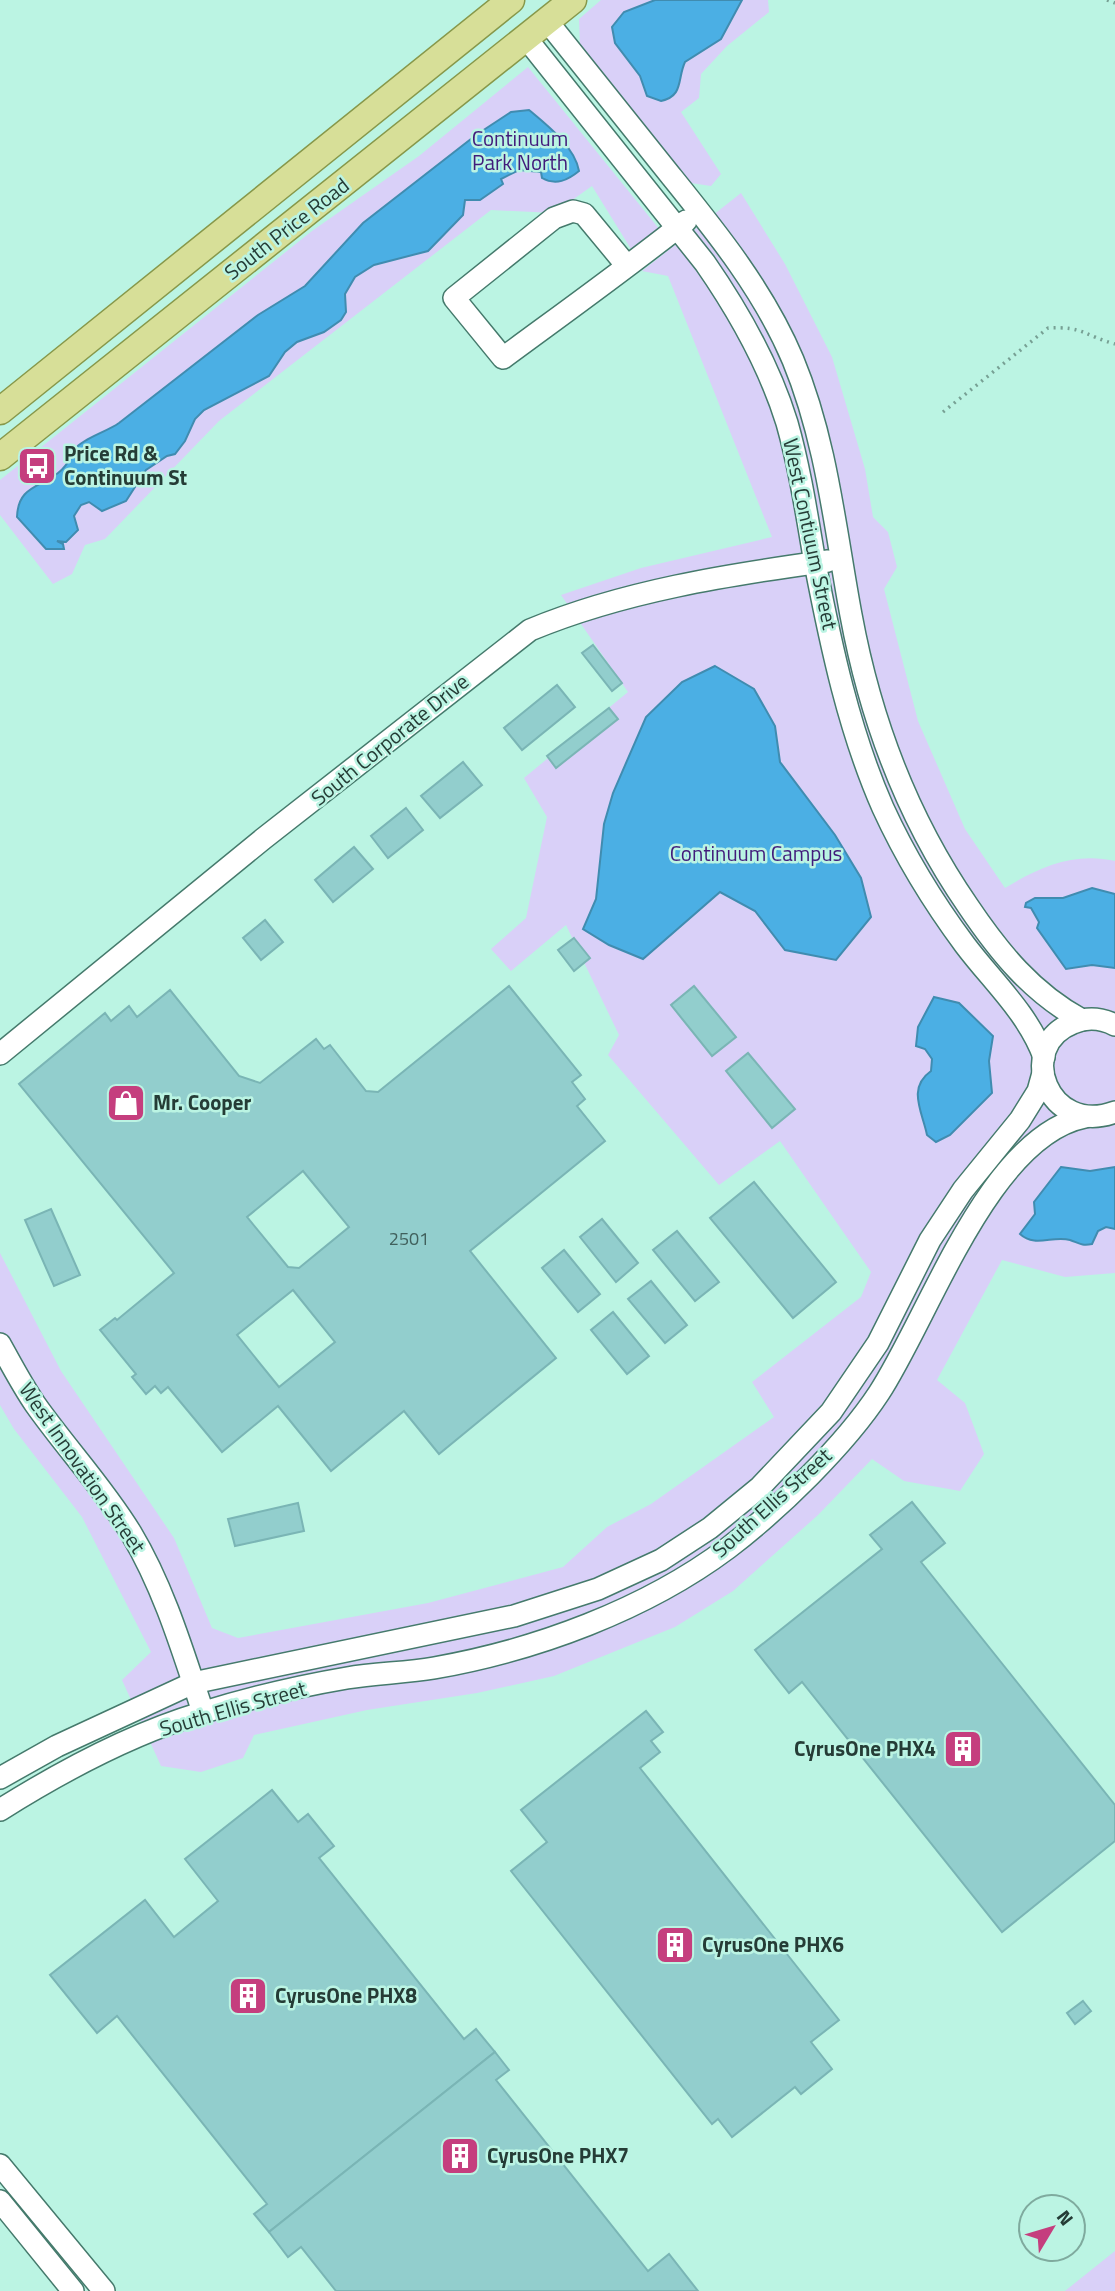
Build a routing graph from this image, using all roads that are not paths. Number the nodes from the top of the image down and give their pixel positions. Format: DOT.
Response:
graph roads {
  1 [pos="511,0"];
  2 [pos="573,0"];
  3 [pos="536,20"];
  4 [pos="351,130"];
  5 [pos="699,211"];
  6 [pos="677,229"];
  7 [pos="627,266"];
  8 [pos="0,411"];
  9 [pos="0,457"];
  10 [pos="844,559"];
  11 [pos="815,563"];
  12 [pos="1082,1020"];
  13 [pos="1113,1022"];
  14 [pos="0,1054"];
  15 [pos="1043,1065"];
  16 [pos="1104,1117"];
  17 [pos="0,1344"];
  18 [pos="193,1682"];
  19 [pos="203,1712"];
  20 [pos="0,1778"];
  21 [pos="0,1810"];
  22 [pos="0,2165"];
  23 [pos="0,2201"];
  24 [pos="73,2291"];
  25 [pos="104,2291"];
  1 -- 4 [label="main road, South Price Road"];
  2 -- 3 [label="main road, South Price Road"];
  3 -- 4 [label="main road"];
  3 -- 5 [label="street, West Contiuum Street"];
  3 -- 6 [label="street, West Contiuum Street"];
  3 -- 9 [label="main road, South Price Road"];
  4 -- 8 [label="main road, South Price Road"];
  5 -- 6 [label="street"];
  5 -- 10 [label="street, West Contiuum Street"];
  6 -- 7 [label="street"];
  6 -- 11 [label="street, West Contiuum Street"];
  7 -- 7 [label="street"];
  10 -- 11 [label="street, South Corporate Drive"];
  10 -- 12 [label="street, West Contiuum Street"];
  11 -- 14 [label="street, South Corporate Drive"];
  11 -- 15 [label="street, West Contiuum Street"];
  12 -- 13 [label="street"];
  12 -- 15 [label="street, South Ellis Street"];
  15 -- 16 [label="street, West Contiuum Street"];
  15 -- 18 [label="street, South Ellis Street"];
  16 -- 19 [label="street, South Ellis Street"];
  17 -- 18 [label="street, West Innovation Street"];
  18 -- 19 [label="street, West Innovation Street"];
  18 -- 20 [label="street, South Ellis Street"];
  19 -- 21 [label="street, South Ellis Street"];
  22 -- 25 [label="street"];
  23 -- 24 [label="street"];
}
